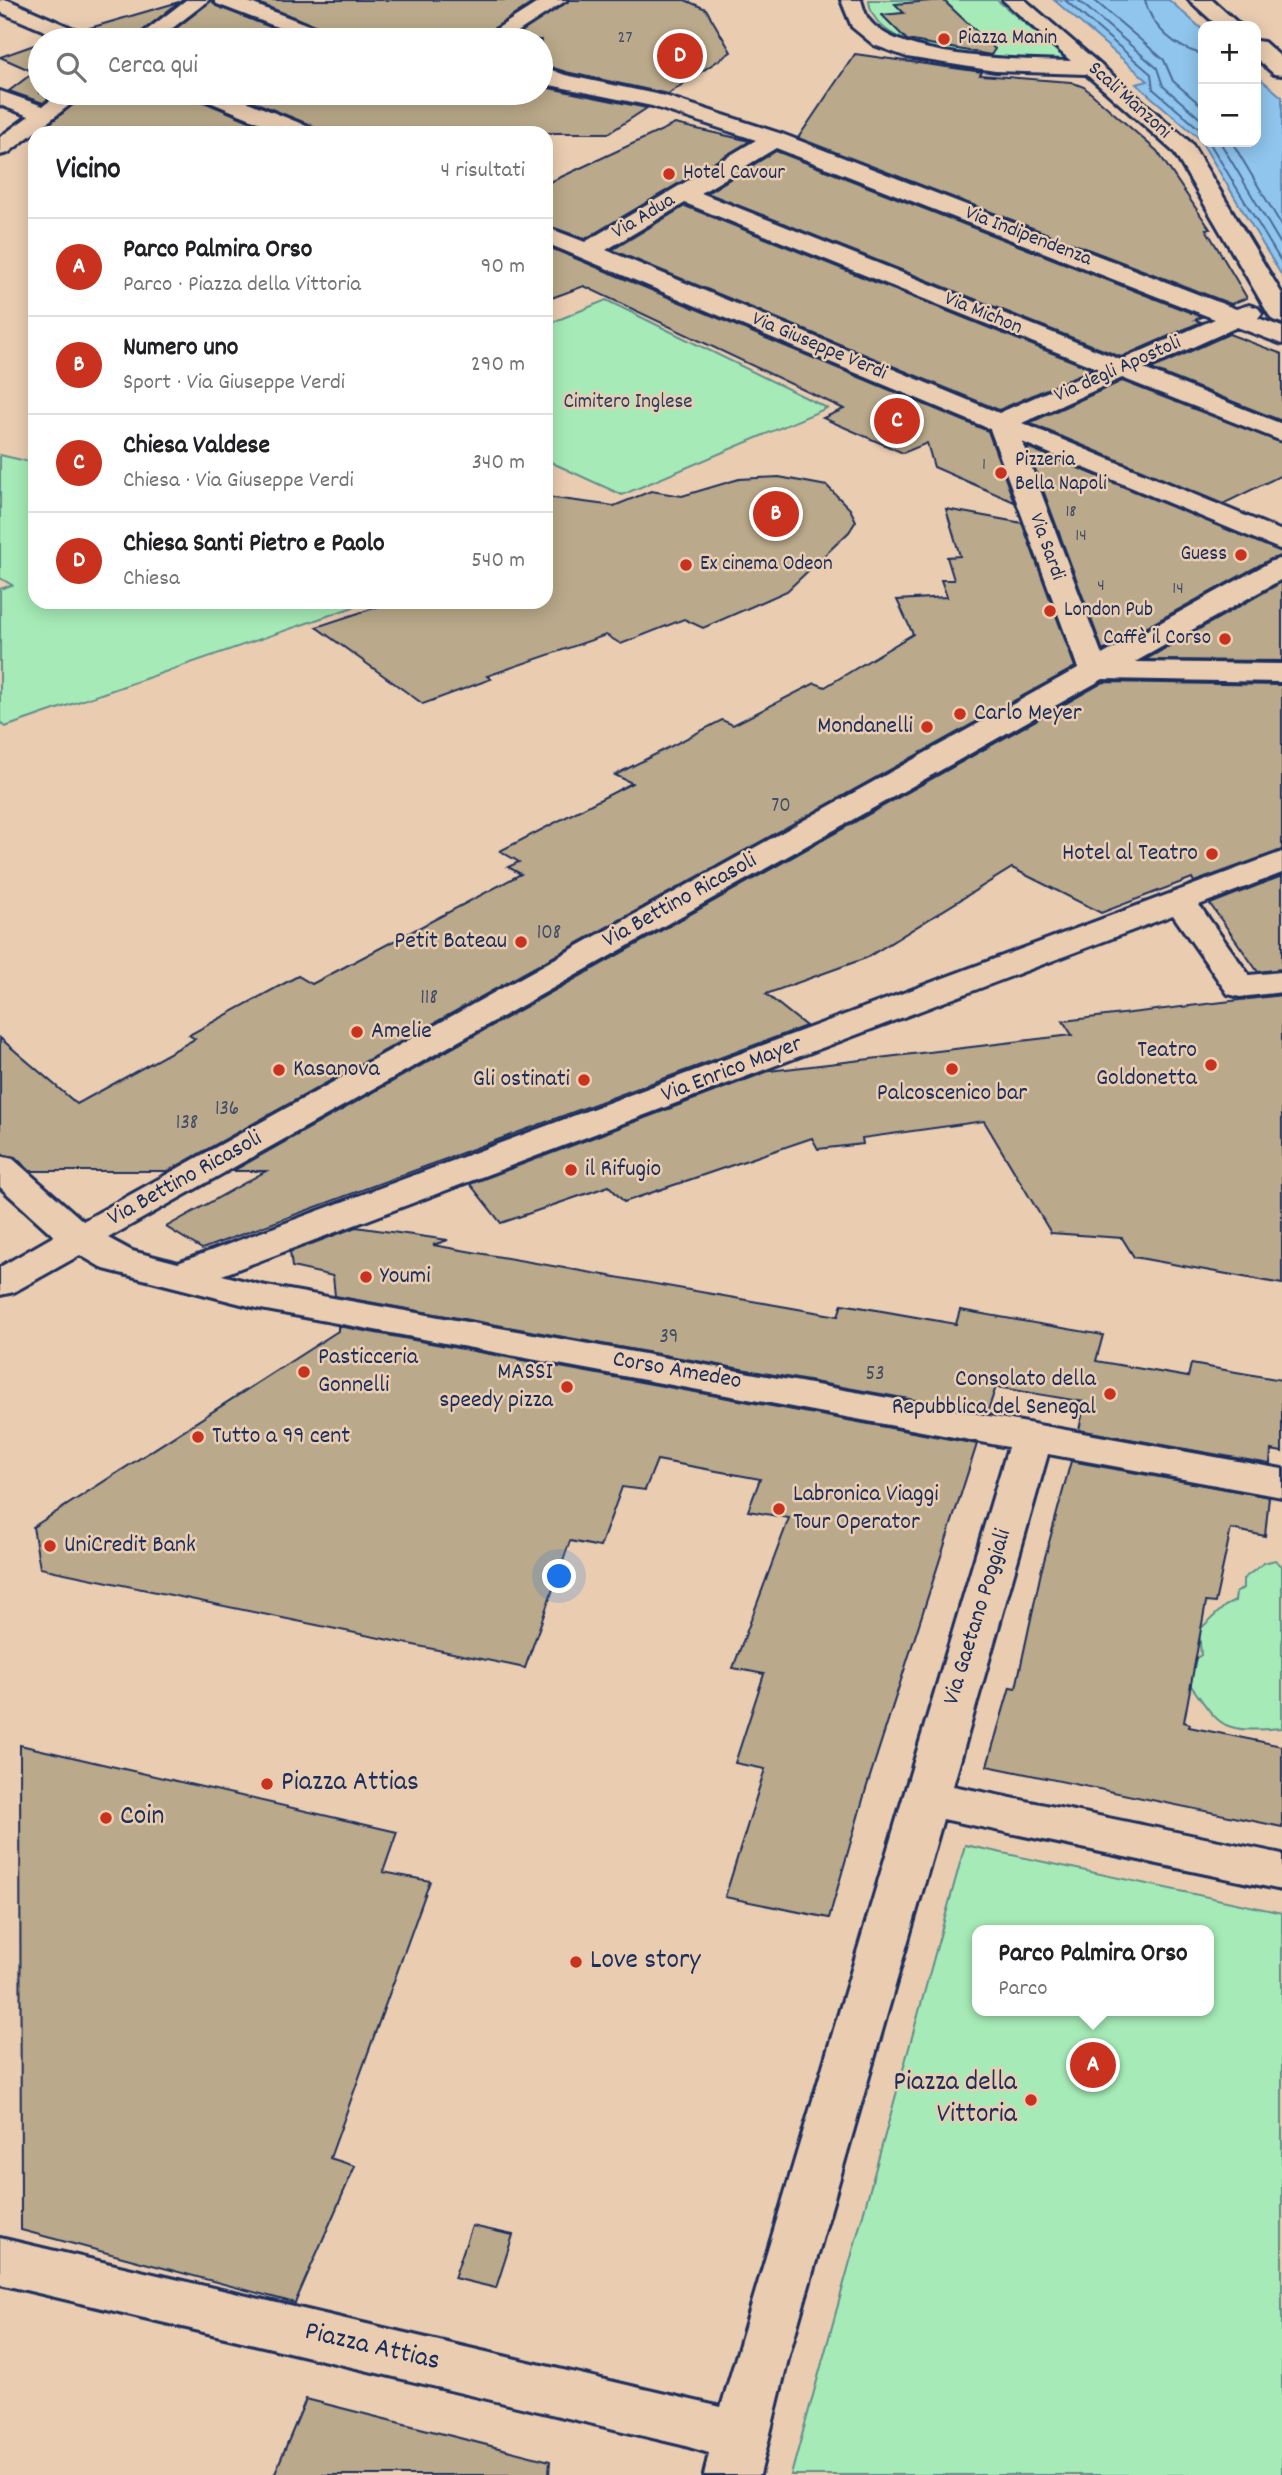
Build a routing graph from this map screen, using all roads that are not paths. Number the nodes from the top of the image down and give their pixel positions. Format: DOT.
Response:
graph roads {
  1 [pos="199,0"];
  2 [pos="224,0"];
  3 [pos="557,0"];
  4 [pos="851,0"];
  5 [pos="1013,0"];
  6 [pos="1199,0"];
  7 [pos="0,4"];
  8 [pos="1225,21"];
  9 [pos="55,28"];
  10 [pos="160,28"];
  11 [pos="298,28"];
  12 [pos="517,28"];
  13 [pos="1093,68"];
  14 [pos="553,78"];
  15 [pos="553,91"];
  16 [pos="0,98"];
  17 [pos="58,105"];
  18 [pos="237,105"];
  19 [pos="692,113"];
  20 [pos="46,114"];
  21 [pos="30,126"];
  22 [pos="287,126"];
  23 [pos="28,128"];
  24 [pos="774,139"];
  25 [pos="0,149"];
  26 [pos="684,194"];
  27 [pos="553,237"];
  28 [pos="587,251"];
  29 [pos="1267,292"];
  30 [pos="1282,315"];
  31 [pos="1236,318"];
  32 [pos="1282,336"];
  33 [pos="1119,369"];
  34 [pos="1001,422"];
  35 [pos="1282,433"];
  36 [pos="1282,541"];
  37 [pos="1282,567"];
  38 [pos="1088,659"];
  39 [pos="1282,673"];
  40 [pos="1282,862"];
  41 [pos="1180,901"];
  42 [pos="1282,982"];
  43 [pos="0,1167"];
  44 [pos="79,1238"];
  45 [pos="181,1276"];
  46 [pos="0,1283"];
  47 [pos="1032,1437"];
  48 [pos="1282,1483"];
  49 [pos="927,1798"];
  50 [pos="1282,1872"];
  51 [pos="0,2261"];
  52 [pos="737,2456"];
  1 -- 10 [label="street"];
  2 -- 11 [label="street"];
  3 -- 12 [label="street"];
  4 -- 13 [label="street"];
  5 -- 13 [label="street, Scali Manzoni"];
  6 -- 8 [label="street"];
  7 -- 9 [label="street"];
  13 -- 29 [label="street, Scali Manzoni"];
  14 -- 19 [label="street, Via Indipendenza"];
  15 -- 19 [label="street"];
  16 -- 20 [label="street"];
  17 -- 20 [label="street"];
  18 -- 22 [label="street"];
  19 -- 24 [label="street, Via Indipendenza"];
  20 -- 21 [label="street"];
  23 -- 25 [label="street"];
  24 -- 26 [label="street, Via Adua"];
  24 -- 31 [label="street, Via Indipendenza"];
  26 -- 28 [label="street, Via Adua"];
  26 -- 33 [label="street, Via Michon"];
  27 -- 28 [label="street, Via Giuseppe Verdi"];
  28 -- 34 [label="street, Via Giuseppe Verdi"];
  29 -- 30 [label="street, Scali Manzoni"];
  29 -- 31 [label="street"];
  31 -- 32 [label="street, Via Indipendenza"];
  31 -- 33 [label="street, Via degli Apostoli"];
  33 -- 34 [label="street, Via degli Apostoli"];
  33 -- 35 [label="street, Via Michon"];
  34 -- 36 [label="street, Via Giuseppe Verdi"];
  34 -- 38 [label="street, Via Sardi"];
  37 -- 38 [label="street, Via Bettino Ricasoli"];
  38 -- 39 [label="street"];
  38 -- 44 [label="street, Via Bettino Ricasoli"];
  40 -- 41 [label="street, Via Enrico Mayer"];
  41 -- 42 [label="street"];
  41 -- 45 [label="street, Via Enrico Mayer"];
  43 -- 44 [label="street, Corso Amedeo"];
  44 -- 45 [label="street, Corso Amedeo"];
  44 -- 46 [label="street, Via Bettino Ricasoli"];
  45 -- 47 [label="street, Corso Amedeo"];
  47 -- 48 [label="street, Corso Amedeo"];
  47 -- 49 [label="street, Via Gaetano Poggiali"];
  49 -- 50 [label="street"];
  49 -- 52 [label="street"];
  51 -- 52 [label="street, Piazza Attias"];
}
